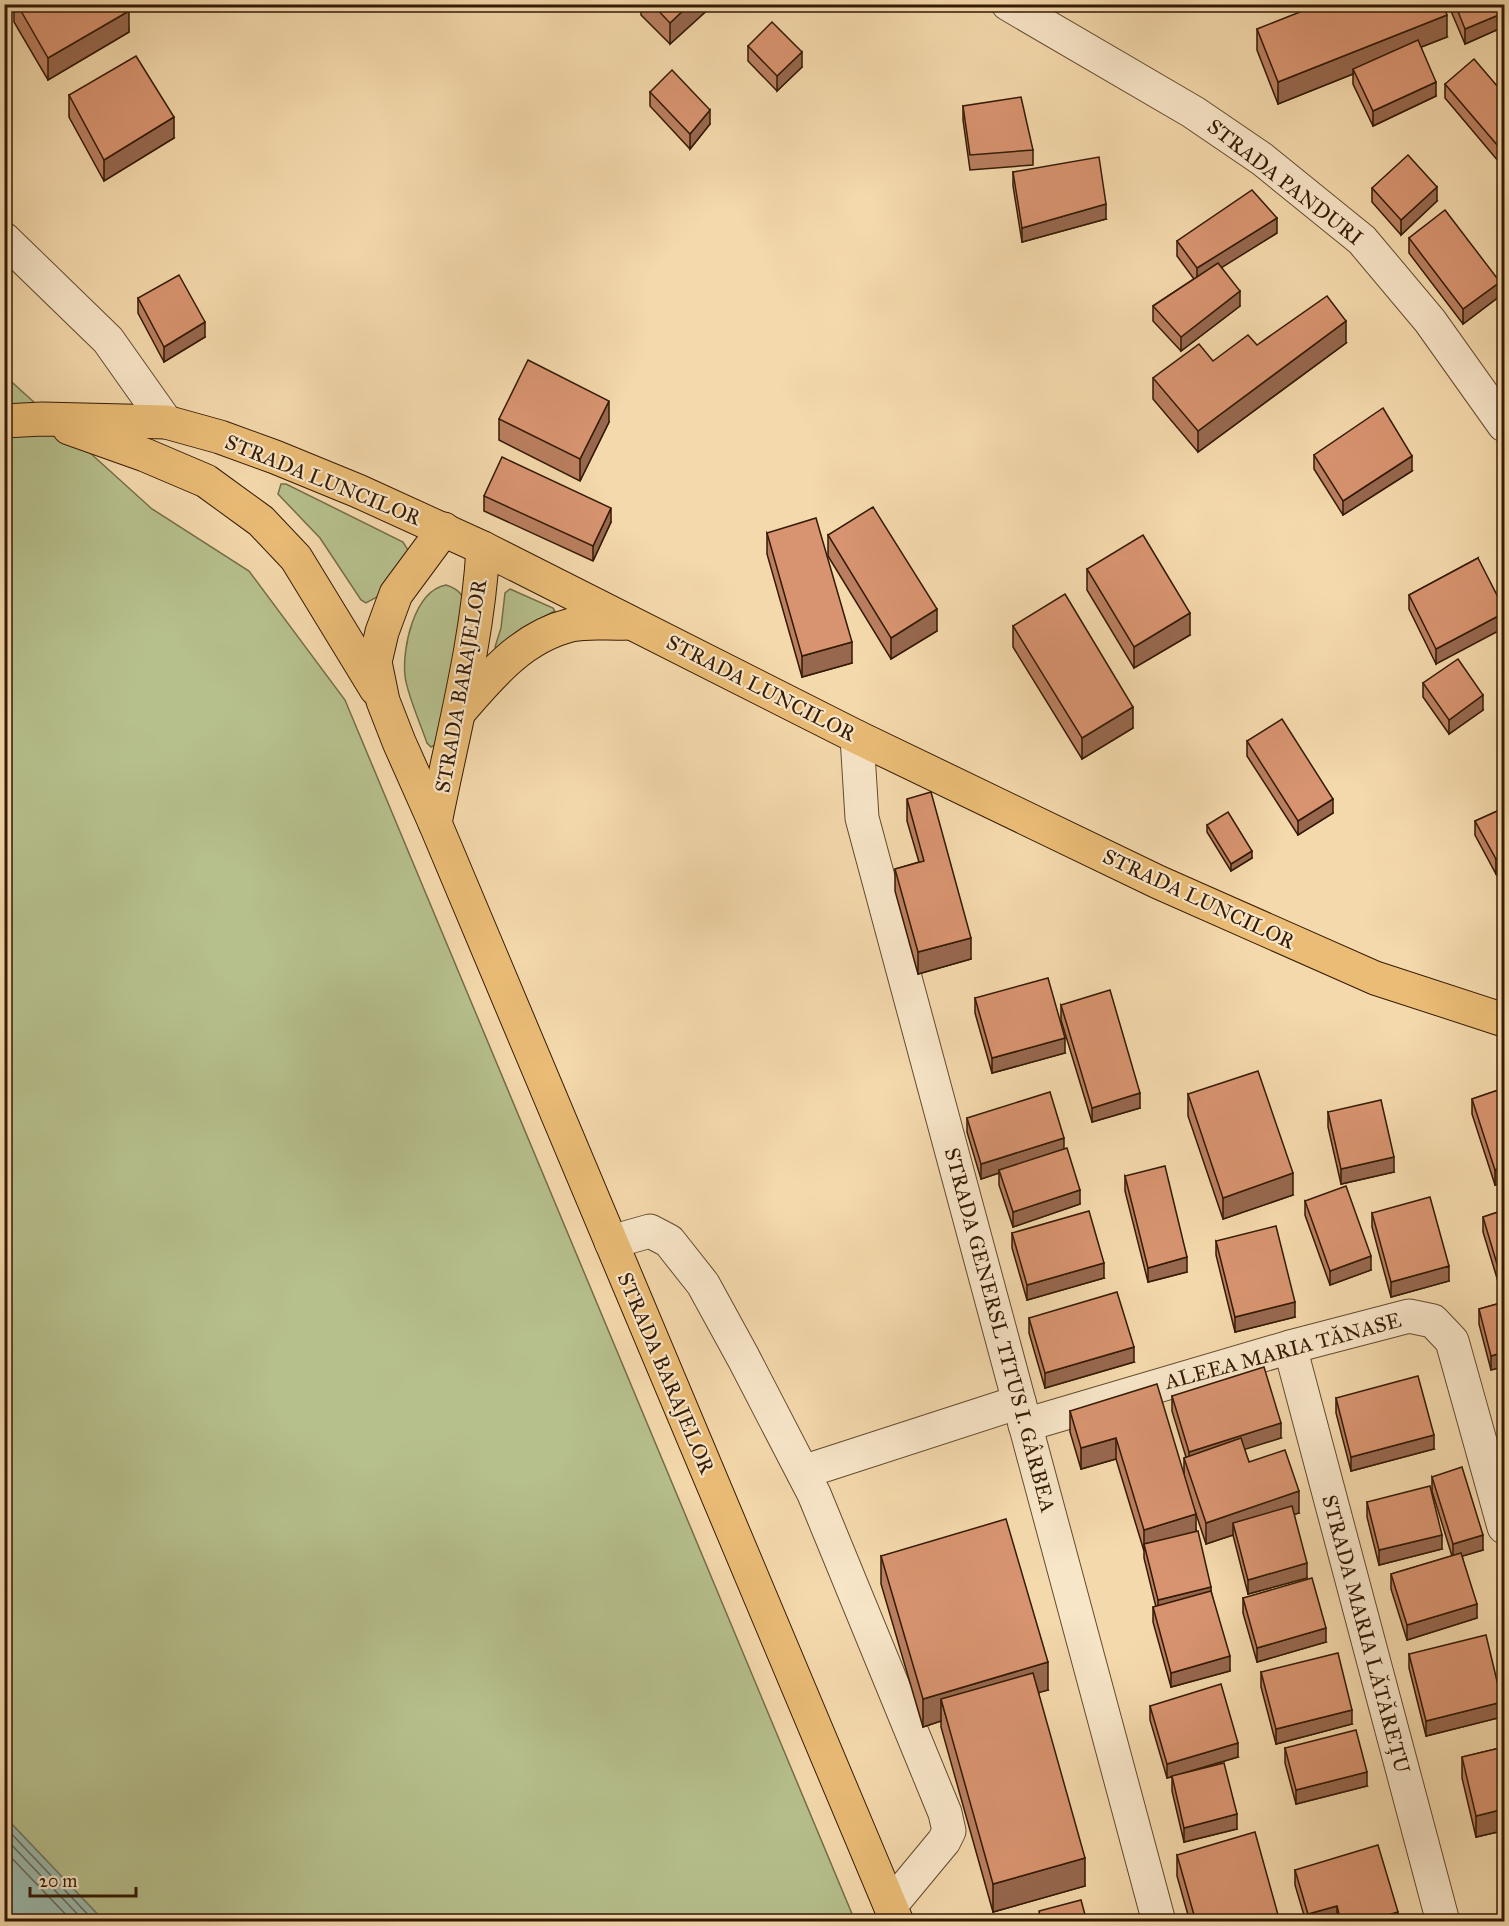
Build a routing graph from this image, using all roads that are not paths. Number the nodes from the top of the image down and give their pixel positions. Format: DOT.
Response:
graph roads {
  1 [pos="1008,4"];
  2 [pos="4,239"];
  3 [pos="42,419"];
  4 [pos="4,421"];
  5 [pos="166,422"];
  6 [pos="1504,425"];
  7 [pos="444,530"];
  8 [pos="483,548"];
  9 [pos="633,623"];
  10 [pos="383,701"];
  11 [pos="460,711"];
  12 [pos="857,737"];
  13 [pos="435,823"];
  14 [pos="1504,1020"];
  15 [pos="611,1242"];
  16 [pos="1290,1347"];
  17 [pos="1022,1413"];
  18 [pos="803,1472"];
  19 [pos="1504,1527"];
  20 [pos="894,1913"];
  21 [pos="1159,1922"];
  22 [pos="1443,1922"];
  1 -- 6 [label="street, STRADA PANDURI"];
  2 -- 5 [label="street"];
  3 -- 4 [label="main road, STRADA LUNCILOR"];
  3 -- 5 [label="main road, STRADA LUNCILOR"];
  3 -- 10 [label="main road"];
  5 -- 7 [label="main road, STRADA LUNCILOR"];
  7 -- 8 [label="main road, STRADA LUNCILOR"];
  7 -- 10 [label="main road, STRADA BARAJELOR"];
  8 -- 9 [label="main road, STRADA LUNCILOR"];
  8 -- 11 [label="main road, STRADA BARAJELOR"];
  9 -- 11 [label="main road"];
  9 -- 12 [label="main road, STRADA LUNCILOR"];
  10 -- 13 [label="main road, STRADA BARAJELOR"];
  11 -- 13 [label="main road, STRADA BARAJELOR"];
  12 -- 14 [label="main road, STRADA LUNCILOR"];
  12 -- 17 [label="street, STRADA GENERSL TITUS I. GÂRBEA"];
  13 -- 15 [label="main road, STRADA BARAJELOR"];
  15 -- 18 [label="street"];
  15 -- 20 [label="main road, STRADA BARAJELOR"];
  16 -- 17 [label="street, ALEEA MARIA TĂNASE"];
  16 -- 19 [label="street, ALEEA MARIA TĂNASE"];
  16 -- 22 [label="street, STRADA MARIA LĂTĂREŢU"];
  17 -- 18 [label="street, ALEEA MARIA TĂNASE"];
  17 -- 21 [label="street, STRADA GENERSL TITUS I. GÂRBEA"];
  18 -- 20 [label="street"];
}
